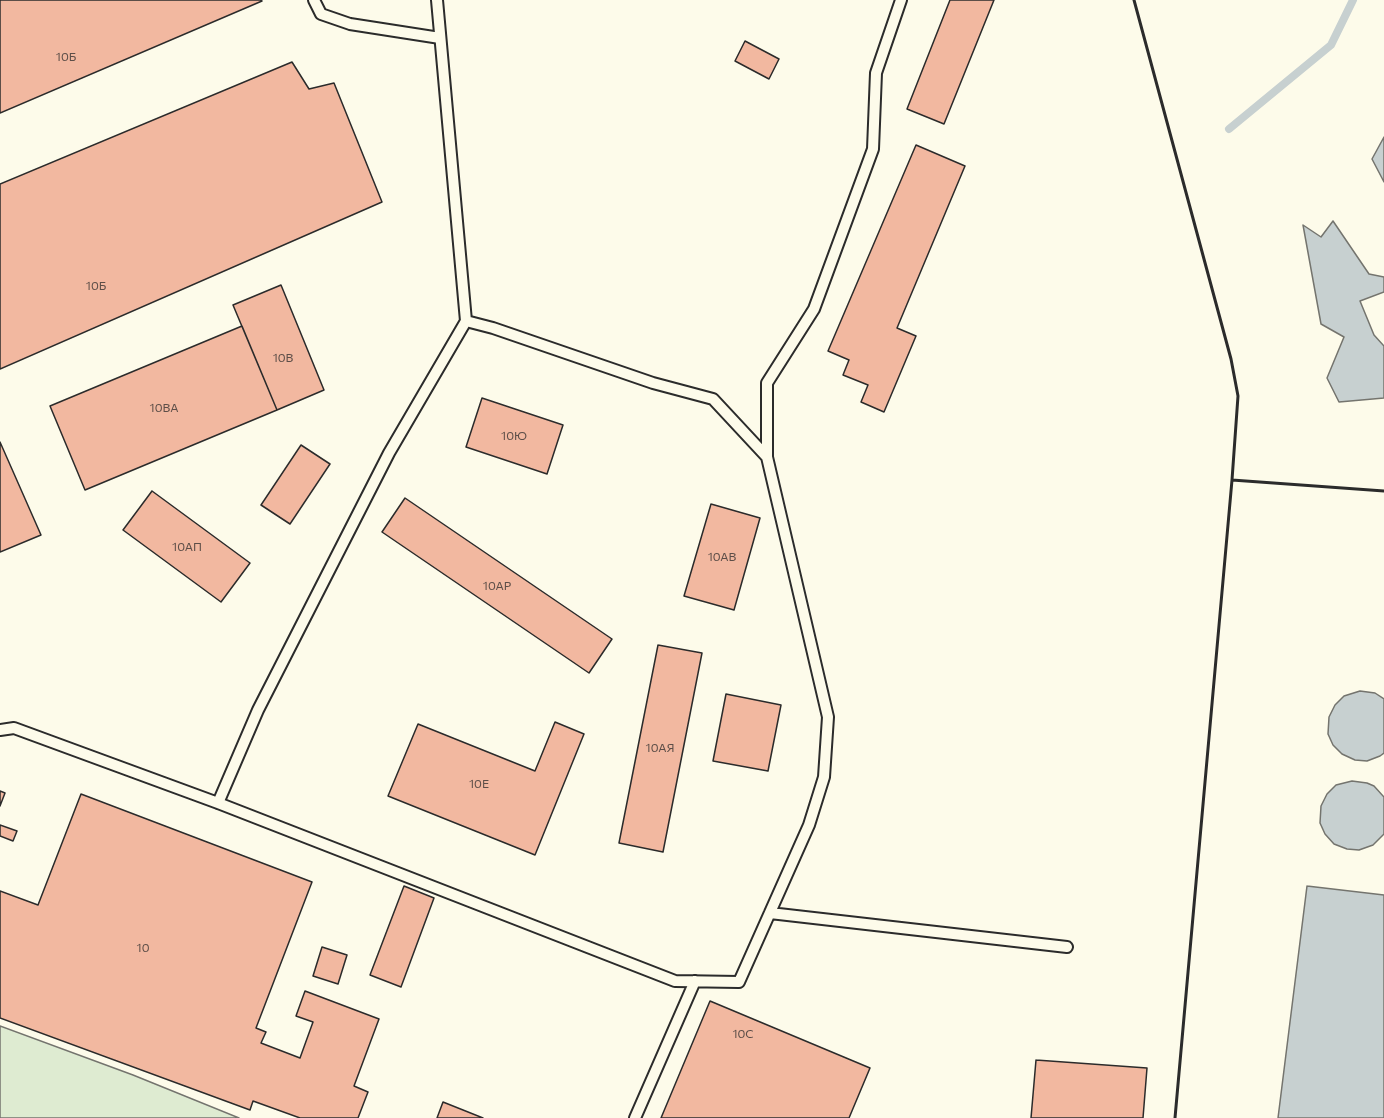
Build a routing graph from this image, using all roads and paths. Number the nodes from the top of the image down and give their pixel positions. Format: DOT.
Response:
graph roads {
  1 [pos="314,0"];
  2 [pos="437,0"];
  3 [pos="901,0"];
  4 [pos="440,38"];
  5 [pos="466,321"];
  6 [pos="767,457"];
  7 [pos="0,730"];
  8 [pos="218,802"];
  9 [pos="770,913"];
  10 [pos="1067,947"];
  11 [pos="695,981"];
  12 [pos="635,1118"];
  1 -- 4 [label="lane"];
  2 -- 4 [label="lane"];
  3 -- 6 [label="lane"];
  4 -- 5 [label="lane"];
  5 -- 6 [label="lane"];
  5 -- 8 [label="lane"];
  6 -- 9 [label="lane"];
  7 -- 8 [label="lane"];
  8 -- 11 [label="lane"];
  9 -- 10 [label="lane"];
  9 -- 11 [label="lane"];
  11 -- 12 [label="lane"];
}
